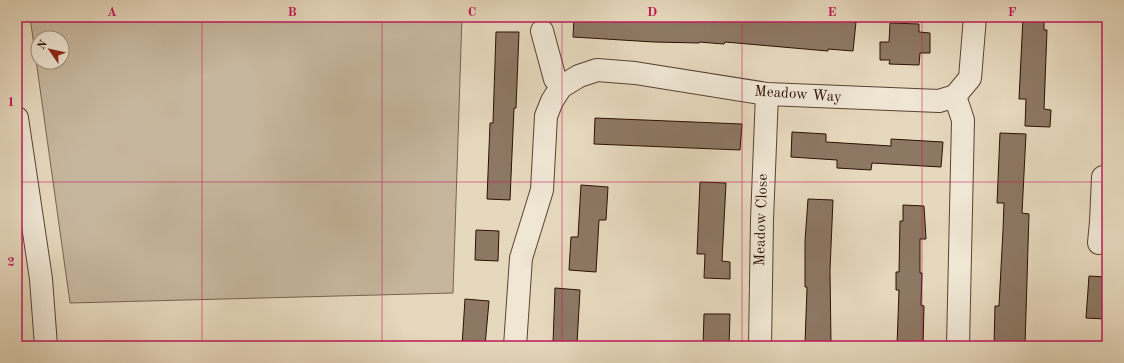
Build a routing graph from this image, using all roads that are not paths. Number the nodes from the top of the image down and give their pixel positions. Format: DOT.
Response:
graph roads {
  1 [pos="975,17"];
  2 [pos="542,31"];
  3 [pos="561,87"];
  4 [pos="767,94"];
  5 [pos="955,96"];
  6 [pos="17,118"];
  7 [pos="1103,177"];
  8 [pos="1102,229"];
  9 [pos="46,346"];
  10 [pos="515,346"];
  11 [pos="760,346"];
  12 [pos="958,346"];
  1 -- 5 [label="street"];
  2 -- 3 [label="street"];
  3 -- 4 [label="street, Meadow Way"];
  3 -- 10 [label="street, Meadow Way"];
  4 -- 5 [label="street, Meadow Way"];
  4 -- 11 [label="street, Meadow Close"];
  5 -- 12 [label="street"];
  6 -- 9 [label="street"];
  7 -- 8 [label="street"];
}
